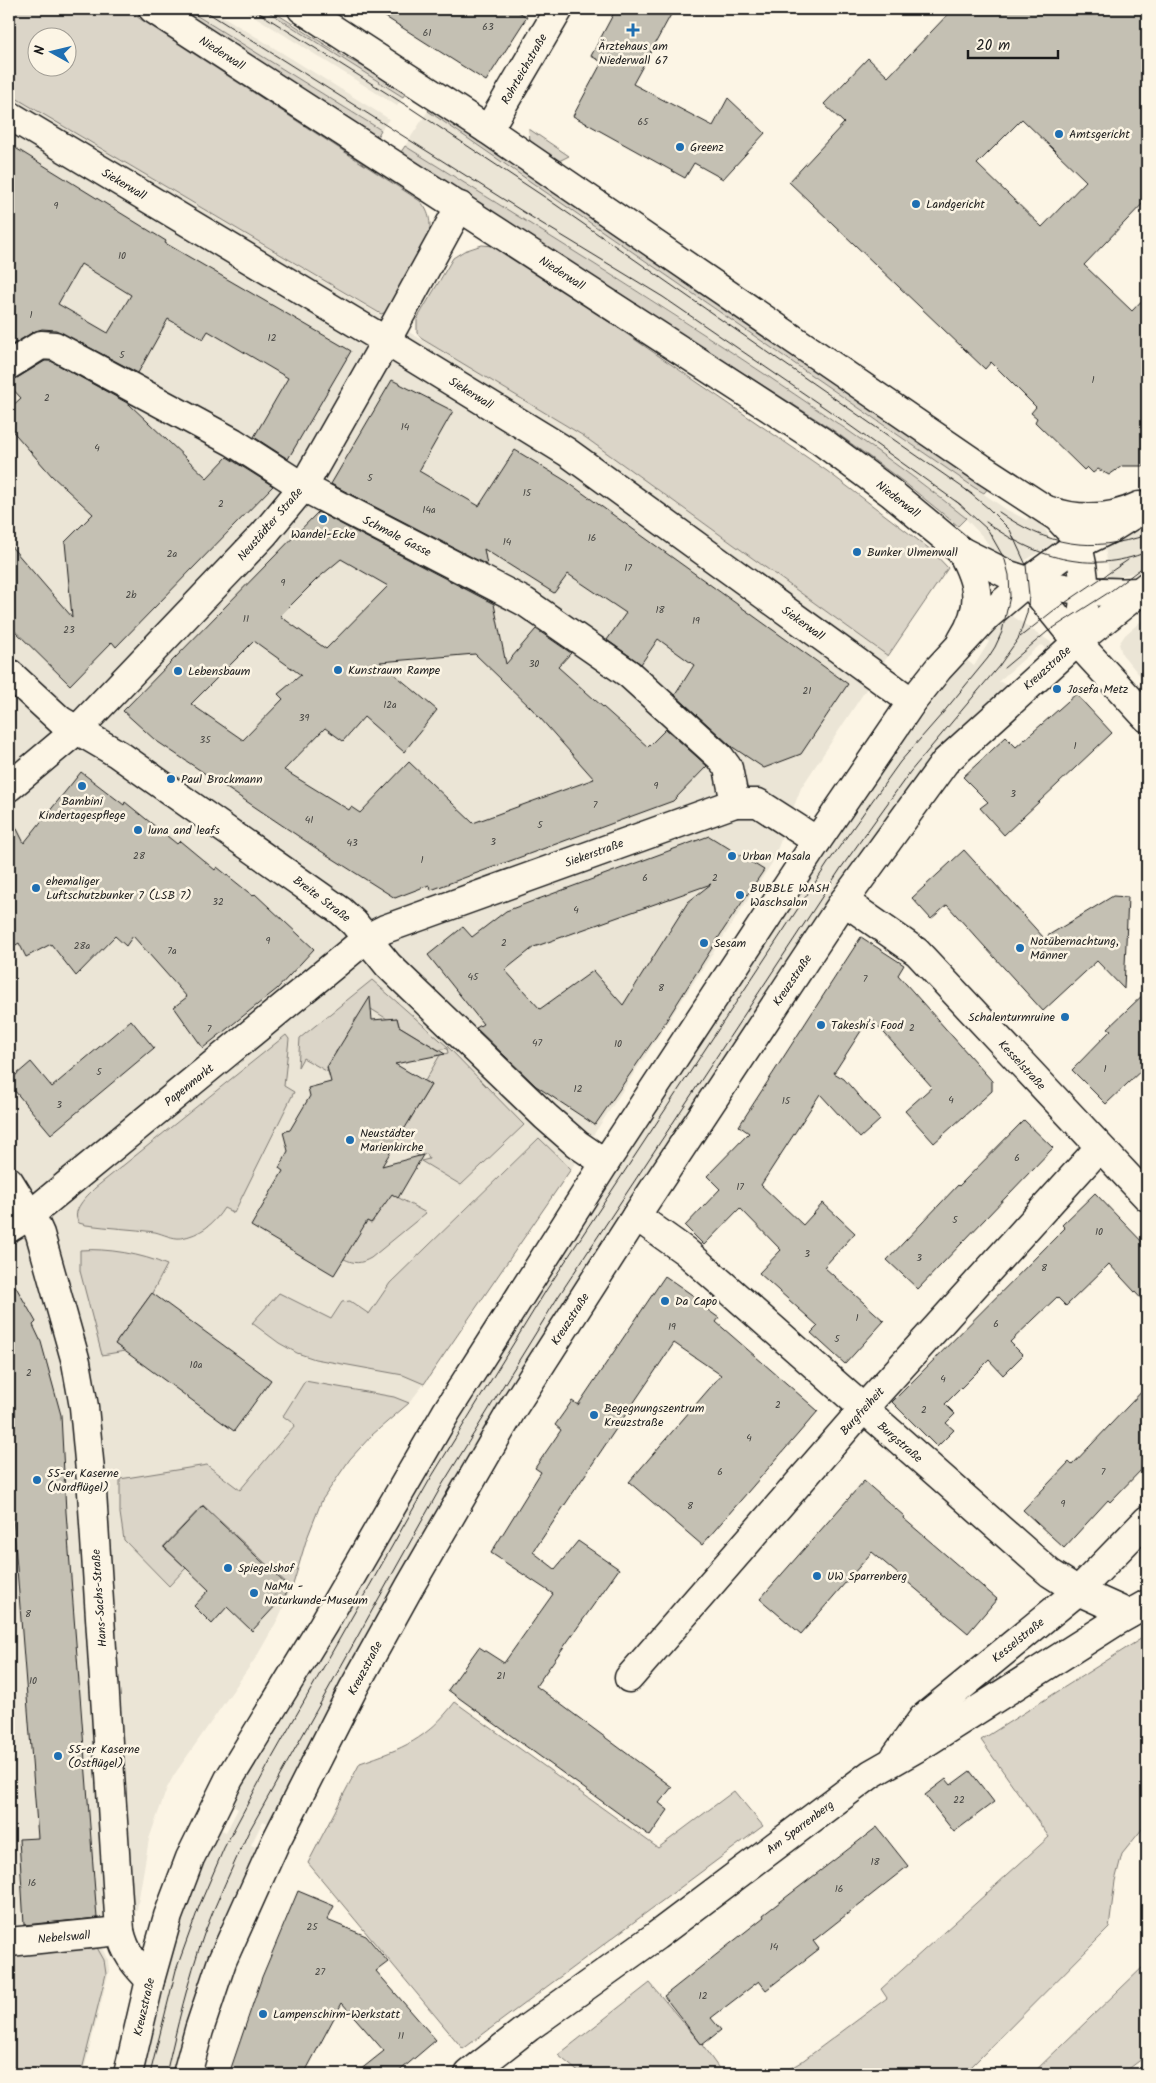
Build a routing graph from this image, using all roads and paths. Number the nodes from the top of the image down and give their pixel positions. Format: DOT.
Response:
graph roads {
  1 [pos="153,9"];
  2 [pos="302,9"];
  3 [pos="559,9"];
  4 [pos="9,115"];
  5 [pos="488,130"];
  6 [pos="460,206"];
  7 [pos="386,341"];
  8 [pos="9,365"];
  9 [pos="303,487"];
  10 [pos="1147,502"];
  11 [pos="1147,506"];
  12 [pos="1043,508"];
  13 [pos="1077,545"];
  14 [pos="961,551"];
  15 [pos="1028,581"];
  16 [pos="1144,589"];
  17 [pos="1084,591"];
  18 [pos="962,640"];
  19 [pos="1077,642"];
  20 [pos="9,672"];
  21 [pos="912,702"];
  22 [pos="1147,718"];
  23 [pos="77,730"];
  24 [pos="9,786"];
  25 [pos="734,803"];
  26 [pos="817,841"];
  27 [pos="844,901"];
  28 [pos="367,938"];
  29 [pos="1099,1148"];
  30 [pos="605,1163"];
  31 [pos="9,1182"];
  32 [pos="1147,1197"];
  33 [pos="636,1216"];
  34 [pos="19,1222"];
  35 [pos="863,1409"];
  36 [pos="1147,1520"];
  37 [pos="1078,1591"];
  38 [pos="1138,1609"];
  39 [pos="629,1678"];
  40 [pos="892,1762"];
  41 [pos="120,1931"];
  42 [pos="9,1942"];
  43 [pos="150,1980"];
  44 [pos="128,2074"];
  45 [pos="187,2074"];
  46 [pos="469,2074"];
  1 -- 6 [label="street, Niederwall"];
  2 -- 5 [label="street"];
  3 -- 5 [label="street, Rohrteichstraße"];
  4 -- 7 [label="street, Siekerwall"];
  5 -- 12 [label="street"];
  6 -- 7 [label="street, Neustädter Straße"];
  6 -- 14 [label="street, Niederwall"];
  7 -- 9 [label="street, Neustädter Straße"];
  7 -- 21 [label="street, Siekerwall"];
  8 -- 9 [label="street, Schmale Gasse"];
  9 -- 23 [label="street, Neustädter Straße"];
  9 -- 25 [label="street, Schmale Gasse"];
  10 -- 12 [label="street"];
  11 -- 13 [label="street"];
  12 -- 13 [label="street"];
  13 -- 15 [label="street"];
  13 -- 17 [label="street"];
  14 -- 15 [label="street, Niederwall"];
  14 -- 18 [label="street, Niederwall"];
  15 -- 17 [label="street, Niederwall"];
  15 -- 18 [label="street"];
  15 -- 19 [label="street"];
  16 -- 17 [label="street, Niederwall"];
  16 -- 19 [label="street, Kreuzstraße"];
  17 -- 19 [label="street"];
  18 -- 21 [label="street, Kreuzstraße"];
  19 -- 22 [label="street"];
  19 -- 27 [label="street, Kreuzstraße"];
  20 -- 23 [label="street, Breite Straße"];
  21 -- 26 [label="street, Kreuzstraße"];
  23 -- 24 [label="street, Neustädter Straße"];
  23 -- 28 [label="street, Breite Straße"];
  25 -- 26 [label="street, Siekerstraße"];
  25 -- 28 [label="street, Siekerstraße"];
  26 -- 30 [label="street, Kreuzstraße"];
  27 -- 29 [label="street, Kesselstraße"];
  27 -- 33 [label="street, Kreuzstraße"];
  28 -- 30 [label="street, Breite Straße"];
  28 -- 34 [label="street, Papenmarkt"];
  29 -- 32 [label="street, Kesselstraße"];
  29 -- 35 [label="street, Burgfreiheit"];
  30 -- 43 [label="street, Kreuzstraße"];
  31 -- 34 [label="street, Hans-Sachs-Straße"];
  33 -- 35 [label="street, Burgstraße"];
  33 -- 45 [label="street, Kreuzstraße"];
  34 -- 41 [label="street, Hans-Sachs-Straße"];
  35 -- 37 [label="street, Burgstraße"];
  35 -- 39 [label="street, Burgfreiheit"];
  36 -- 37 [label="street, Kesselstraße"];
  37 -- 38 [label="street, Burgstraße"];
  37 -- 40 [label="street, Kesselstraße"];
  38 -- 40 [label="street, Am Sparrenberg"];
  40 -- 46 [label="street, Am Sparrenberg"];
  41 -- 42 [label="street, Nebelswall"];
  41 -- 43 [label="street, Hans-Sachs-Straße"];
  43 -- 44 [label="street, Kreuzstraße"];
}
